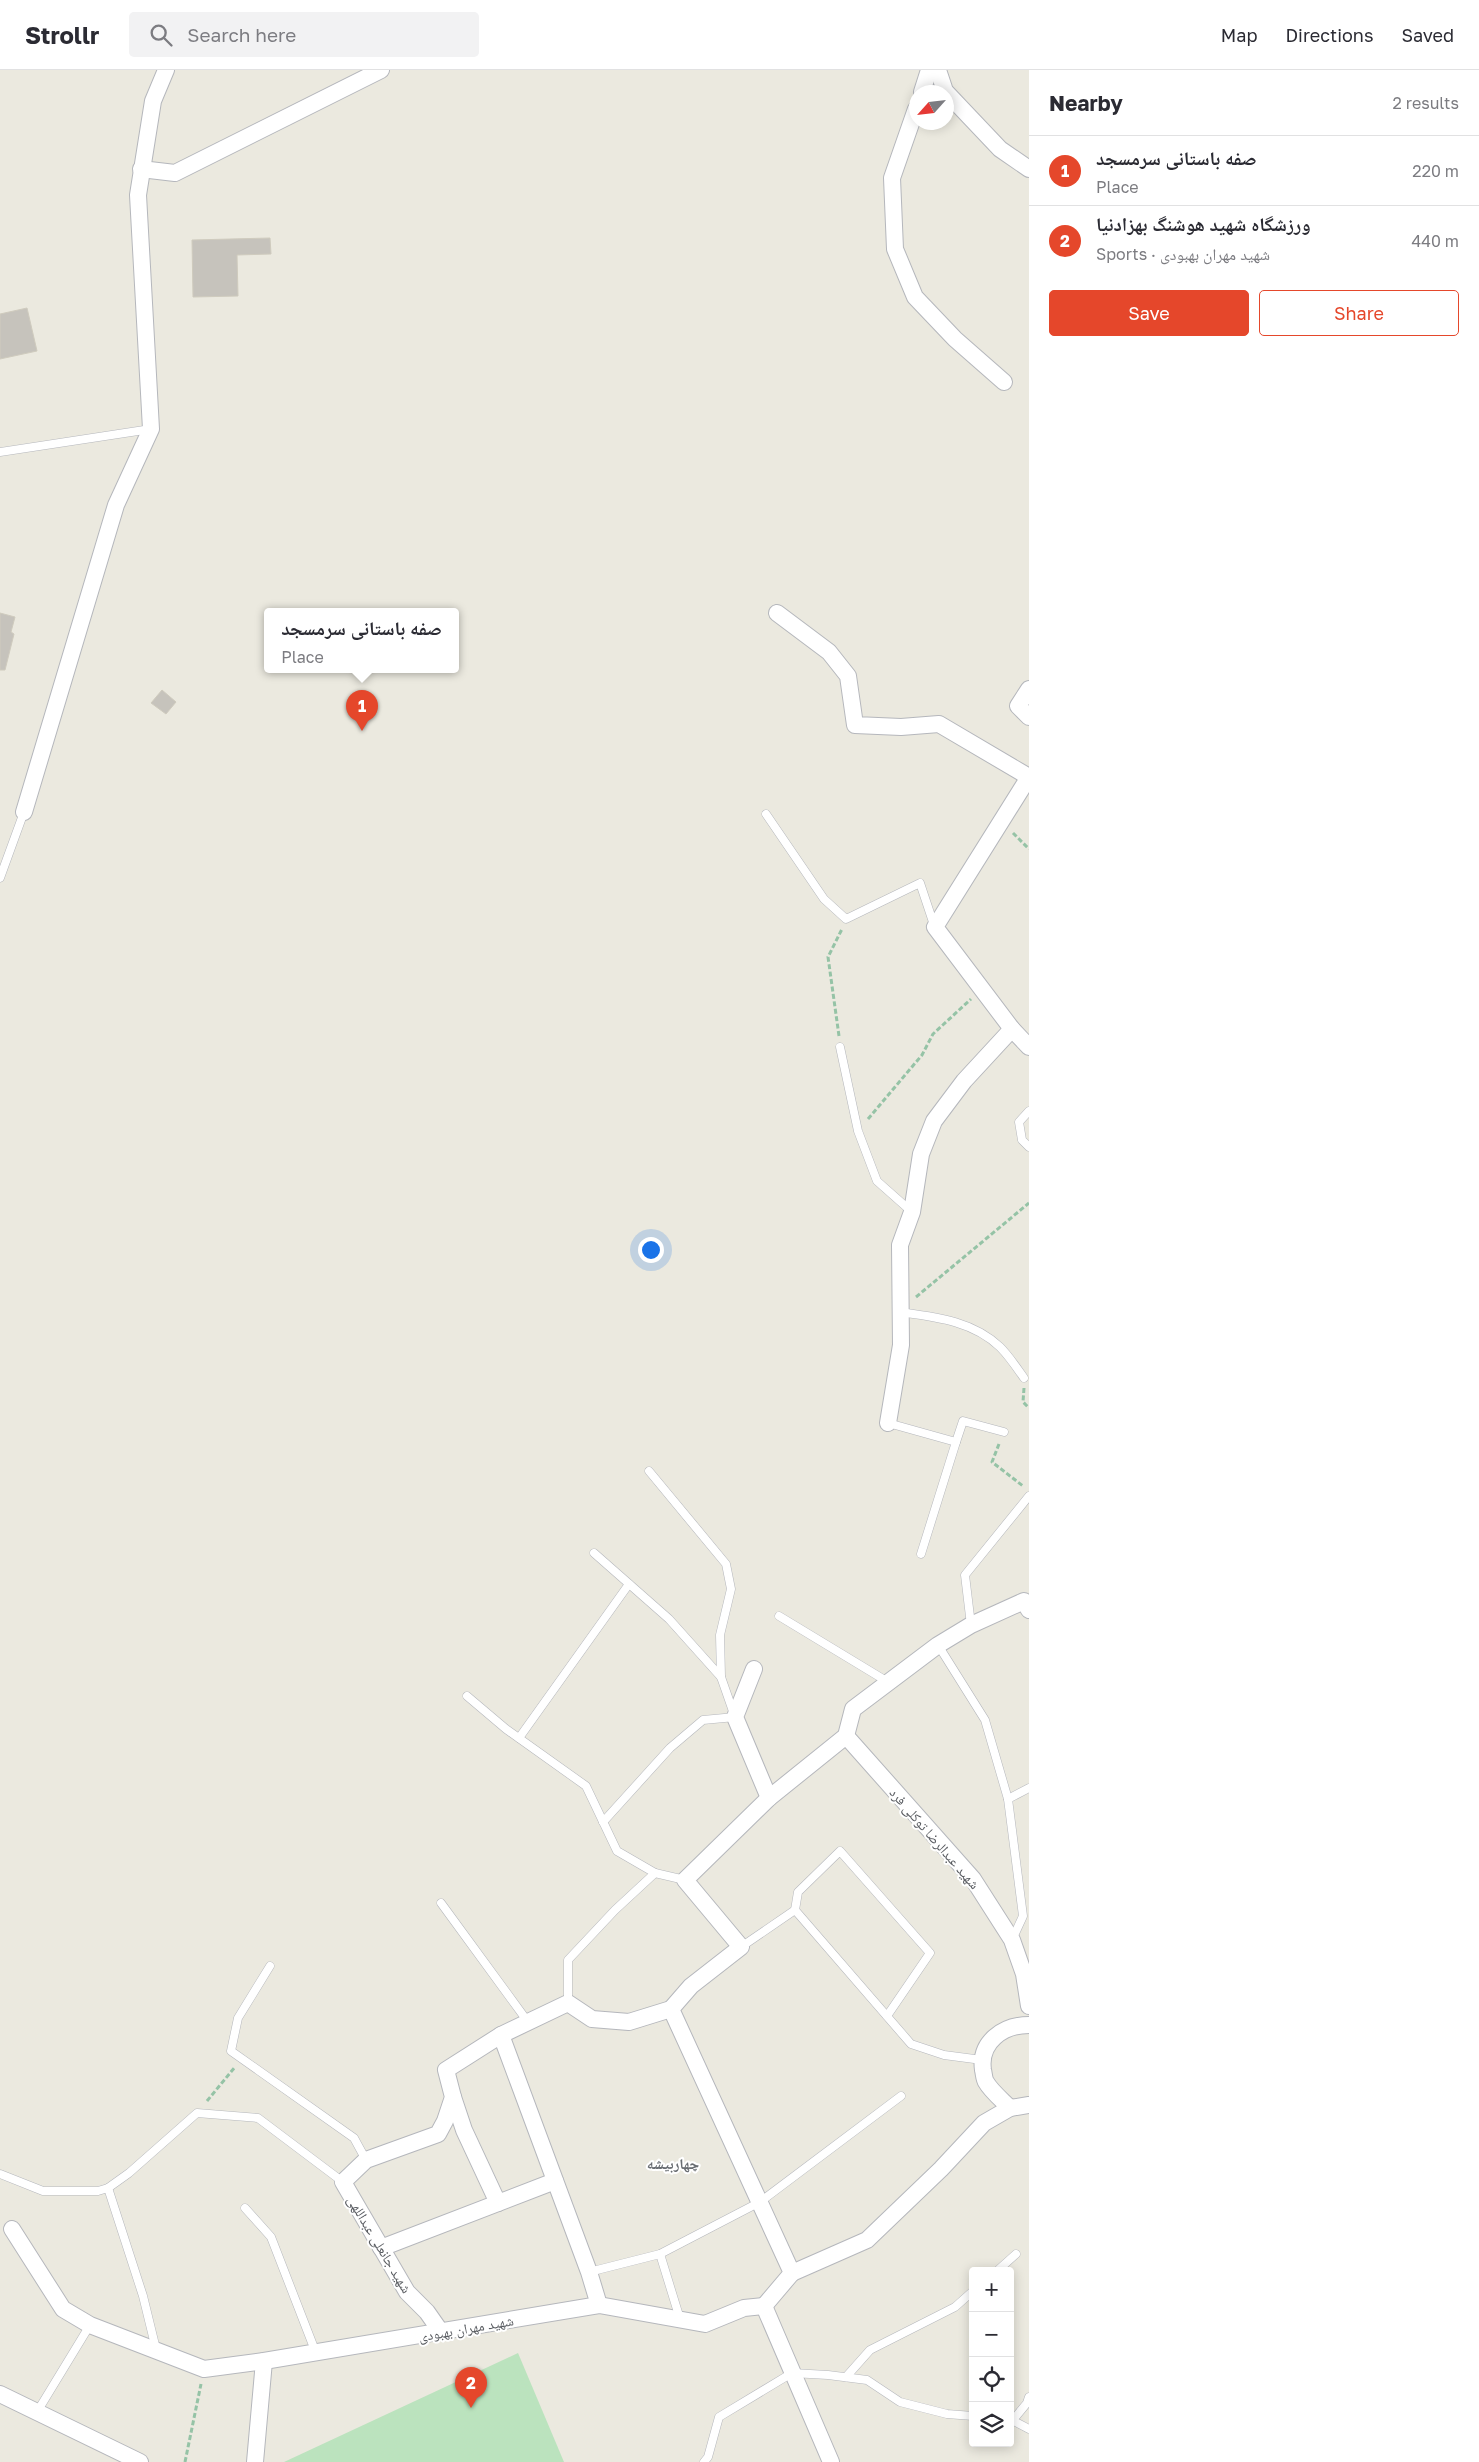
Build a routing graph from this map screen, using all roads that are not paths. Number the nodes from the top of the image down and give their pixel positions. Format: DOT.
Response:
graph roads {
  1 [pos="166,70"];
  2 [pos="381,70"];
  3 [pos="928,70"];
  4 [pos="938,70"];
  5 [pos="924,85"];
  6 [pos="909,129"];
  7 [pos="141,169"];
  8 [pos="1029,169"];
  9 [pos="1004,382"];
  10 [pos="151,428"];
  11 [pos="0,452"];
  12 [pos="776,613"];
  13 [pos="1029,689"];
  14 [pos="1029,717"];
  15 [pos="1029,777"];
  16 [pos="24,812"];
  17 [pos="766,814"];
  18 [pos="0,878"];
  19 [pos="935,927"];
  20 [pos="1012,1029"];
  21 [pos="840,1047"];
  22 [pos="1029,1048"];
  23 [pos="1029,1111"];
  24 [pos="1029,1146"];
  25 [pos="912,1212"];
  26 [pos="900,1312"];
  27 [pos="1024,1378"];
  28 [pos="888,1423"];
  29 [pos="1004,1432"];
  30 [pos="956,1442"];
  31 [pos="650,1471"];
  32 [pos="1029,1496"];
  33 [pos="594,1553"];
  34 [pos="921,1554"];
  35 [pos="628,1584"];
  36 [pos="1029,1610"];
  37 [pos="779,1616"];
  38 [pos="971,1625"];
  39 [pos="938,1645"];
  40 [pos="754,1668"];
  41 [pos="721,1677"];
  42 [pos="889,1682"];
  43 [pos="467,1696"];
  44 [pos="735,1717"];
  45 [pos="846,1736"];
  46 [pos="519,1738"];
  47 [pos="1029,1788"];
  48 [pos="769,1798"];
  49 [pos="1008,1799"];
  50 [pos="603,1822"];
  51 [pos="655,1873"];
  52 [pos="684,1880"];
  53 [pos="441,1903"];
  54 [pos="795,1910"];
  55 [pos="1012,1940"];
  56 [pos="742,1947"];
  57 [pos="270,1966"];
  58 [pos="1027,1972"];
  59 [pos="568,2003"];
  60 [pos="1029,2006"];
  61 [pos="671,2009"];
  62 [pos="887,2016"];
  63 [pos="528,2022"];
  64 [pos="1029,2025"];
  65 [pos="501,2035"];
  66 [pos="982,2060"];
  67 [pos="901,2096"];
  68 [pos="453,2097"];
  69 [pos="1029,2105"];
  70 [pos="1010,2108"];
  71 [pos="366,2160"];
  72 [pos="0,2174"];
  73 [pos="555,2180"];
  74 [pos="343,2182"];
  75 [pos="108,2188"];
  76 [pos="760,2202"];
  77 [pos="498,2203"];
  78 [pos="245,2208"];
  79 [pos="12,2229"];
  80 [pos="381,2248"];
  81 [pos="660,2254"];
  82 [pos="1016,2254"];
  83 [pos="1001,2267"];
  84 [pos="589,2272"];
  85 [pos="792,2272"];
  86 [pos="969,2294"];
  87 [pos="599,2305"];
  88 [pos="764,2306"];
  89 [pos="680,2320"];
  90 [pos="90,2325"];
  91 [pos="441,2332"];
  92 [pos="156,2351"];
  93 [pos="316,2353"];
  94 [pos="264,2362"];
  95 [pos="792,2374"];
  96 [pos="846,2377"];
  97 [pos="0,2394"];
  98 [pos="1029,2397"];
  99 [pos="37,2412"];
  100 [pos="969,2416"];
  101 [pos="1014,2417"];
  102 [pos="1014,2420"];
  103 [pos="1029,2429"];
  104 [pos="140,2462"];
  105 [pos="255,2462"];
  106 [pos="704,2462"];
  107 [pos="831,2462"];
  1 -- 7 [label="street"];
  2 -- 7 [label="street"];
  3 -- 5 [label="street"];
  4 -- 8 [label="street"];
  6 -- 9 [label="street"];
  7 -- 10 [label="street"];
  10 -- 11 [label="lane"];
  10 -- 16 [label="street"];
  12 -- 15 [label="street"];
  13 -- 14 [label="street"];
  15 -- 19 [label="street"];
  16 -- 18 [label="lane"];
  17 -- 19 [label="lane"];
  19 -- 20 [label="street"];
  20 -- 22 [label="street"];
  20 -- 25 [label="street"];
  21 -- 25 [label="lane"];
  23 -- 24 [label="lane"];
  25 -- 26 [label="street"];
  26 -- 27 [label="lane"];
  26 -- 28 [label="street"];
  28 -- 30 [label="lane"];
  29 -- 30 [label="lane"];
  30 -- 34 [label="lane"];
  31 -- 41 [label="lane"];
  32 -- 38 [label="lane"];
  33 -- 35 [label="lane"];
  35 -- 41 [label="lane"];
  35 -- 46 [label="lane"];
  36 -- 38 [label="street"];
  37 -- 42 [label="lane"];
  38 -- 39 [label="street"];
  39 -- 42 [label="street"];
  39 -- 49 [label="lane"];
  40 -- 44 [label="street"];
  41 -- 44 [label="lane"];
  42 -- 45 [label="street"];
  43 -- 46 [label="lane"];
  44 -- 48 [label="street"];
  44 -- 50 [label="lane"];
  45 -- 48 [label="street"];
  45 -- 55 [label="street, شهید عبدالرضا توکلی فرد"];
  46 -- 50 [label="lane"];
  47 -- 49 [label="lane"];
  48 -- 52 [label="street"];
  49 -- 55 [label="lane"];
  50 -- 51 [label="lane"];
  51 -- 52 [label="lane"];
  51 -- 59 [label="lane"];
  52 -- 56 [label="street"];
  53 -- 63 [label="lane"];
  54 -- 56 [label="lane"];
  54 -- 62 [label="lane"];
  54 -- 62 [label="lane"];
  55 -- 58 [label="street, شهید عبدالرضا توکلی فرد"];
  56 -- 61 [label="street"];
  57 -- 71 [label="lane"];
  58 -- 60 [label="street, شهید عبدالرضا توکلی فرد"];
  59 -- 61 [label="street"];
  59 -- 63 [label="street"];
  61 -- 76 [label="street"];
  62 -- 66 [label="lane"];
  63 -- 65 [label="street"];
  64 -- 66 [label="street"];
  65 -- 68 [label="street"];
  65 -- 73 [label="street"];
  66 -- 70 [label="street"];
  67 -- 76 [label="lane"];
  68 -- 71 [label="street, شهید جانعلی عبداللهی"];
  68 -- 77 [label="street"];
  69 -- 70 [label="street"];
  70 -- 85 [label="street"];
  71 -- 74 [label="street, شهید جانعلی عبداللهی"];
  72 -- 75 [label="lane"];
  73 -- 77 [label="street"];
  73 -- 84 [label="street"];
  74 -- 75 [label="lane"];
  74 -- 80 [label="street, شهید جانعلی عبداللهی"];
  75 -- 92 [label="lane"];
  76 -- 81 [label="lane"];
  76 -- 85 [label="street"];
  77 -- 80 [label="street"];
  78 -- 93 [label="lane"];
  79 -- 90 [label="street"];
  80 -- 91 [label="street, شهید جانعلی عبداللهی"];
  81 -- 84 [label="lane"];
  81 -- 89 [label="lane"];
  82 -- 83 [label="lane"];
  84 -- 87 [label="street"];
  85 -- 88 [label="street"];
  86 -- 96 [label="lane"];
  87 -- 89 [label="street, شهید مهران بهبودی"];
  87 -- 91 [label="street, شهید مهران بهبودی"];
  88 -- 89 [label="street, شهید مهران بهبودی"];
  88 -- 95 [label="street"];
  90 -- 92 [label="street"];
  90 -- 99 [label="lane"];
  91 -- 93 [label="street, شهید مهران بهبودی"];
  92 -- 94 [label="street, شهید مهران بهبودی"];
  93 -- 94 [label="street, شهید مهران بهبودی"];
  94 -- 105 [label="street"];
  95 -- 96 [label="lane"];
  95 -- 106 [label="lane"];
  95 -- 107 [label="street"];
  96 -- 100 [label="lane"];
  97 -- 99 [label="street"];
  98 -- 101 [label="lane"];
  99 -- 104 [label="street"];
  102 -- 103 [label="lane"];
}
